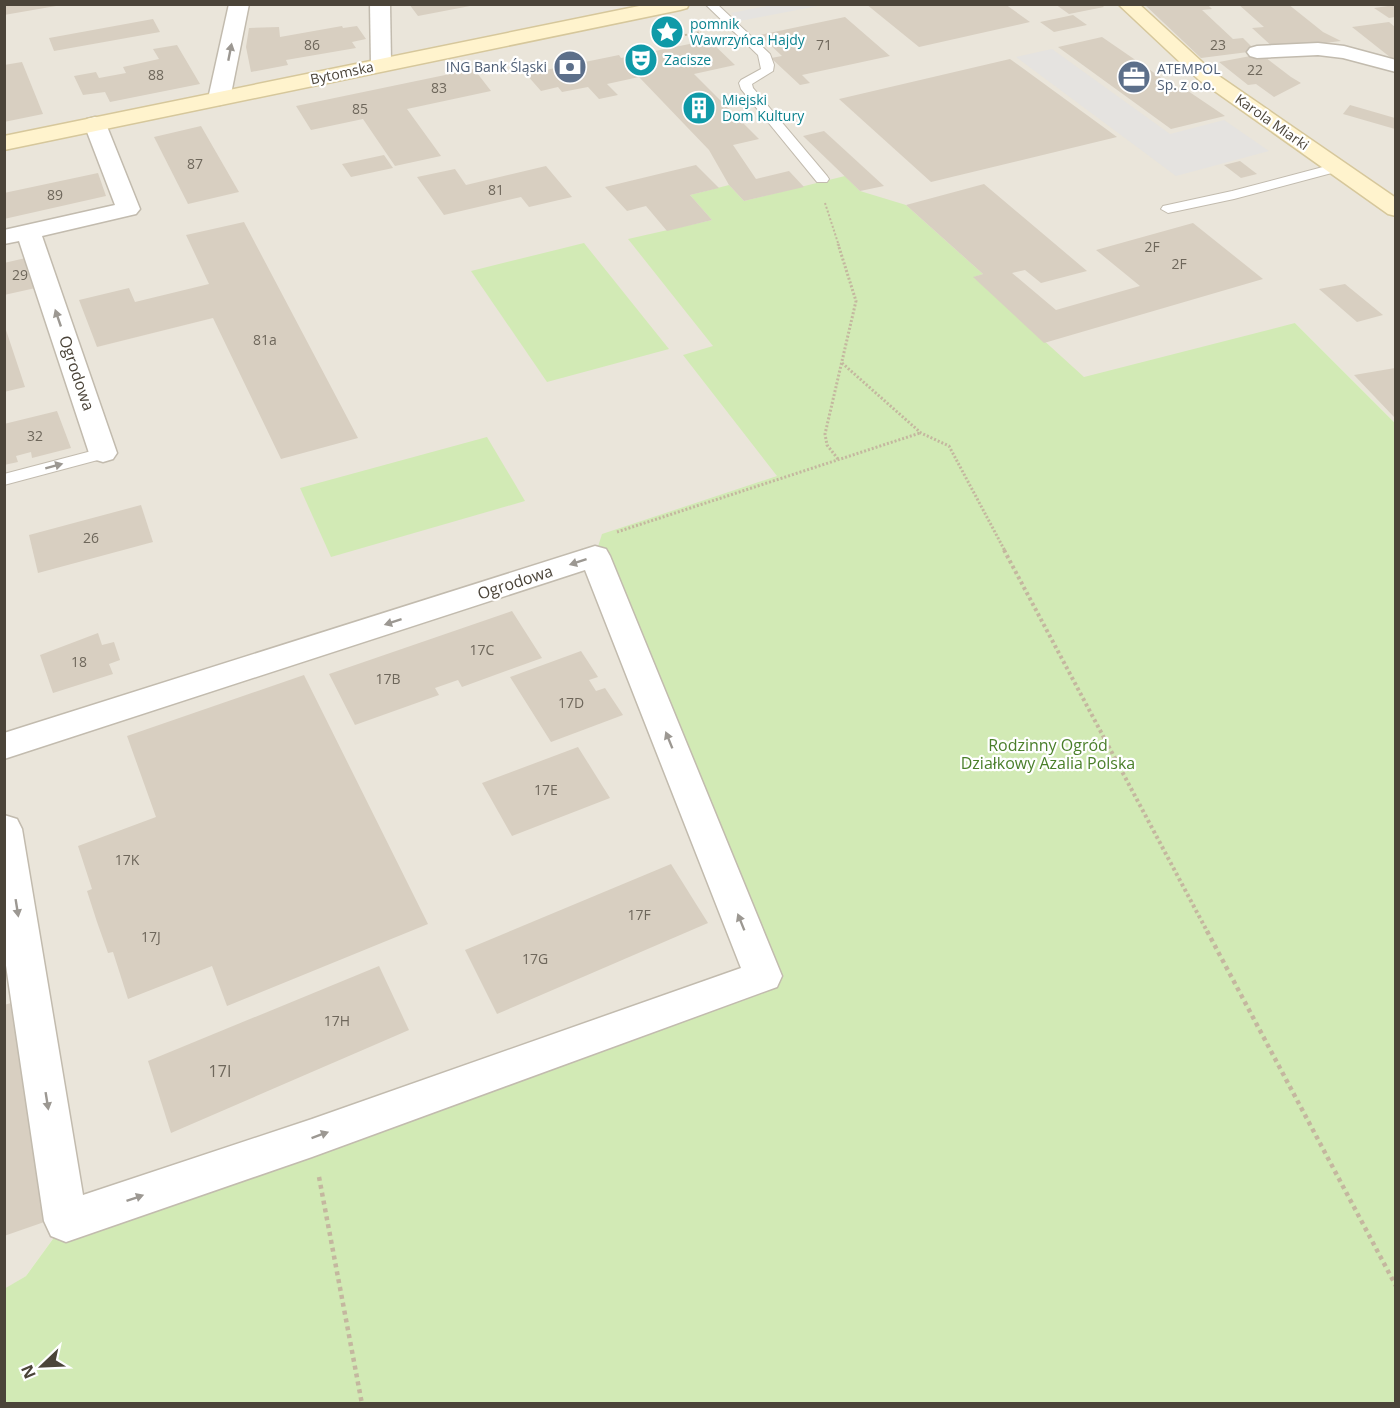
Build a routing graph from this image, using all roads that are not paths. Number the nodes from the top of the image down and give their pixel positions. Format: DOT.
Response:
graph roads {
  1 [pos="239,4"];
  2 [pos="380,4"];
  3 [pos="680,4"];
  4 [pos="710,4"];
  5 [pos="1127,4"];
  6 [pos="1257,52"];
  7 [pos="381,64"];
  8 [pos="1395,66"];
  9 [pos="219,99"];
  10 [pos="95,124"];
  11 [pos="4,143"];
  12 [pos="1338,167"];
  13 [pos="822,179"];
  14 [pos="1168,209"];
  15 [pos="1395,209"];
  16 [pos="16,234"];
  17 [pos="104,453"];
  18 [pos="4,480"];
  19 [pos="4,746"];
  20 [pos="4,830"];
  9 -- 1 [label="street, one-way"];
  2 -- 7 [label="street"];
  3 -- 7 [label="street, Bytomska"];
  4 -- 13 [label="lane"];
  5 -- 12 [label="street, Karola Miarki"];
  6 -- 8 [label="street"];
  7 -- 9 [label="street, Bytomska"];
  9 -- 10 [label="street, Bytomska"];
  10 -- 11 [label="street, Bytomska"];
  10 -- 16 [label="street"];
  12 -- 14 [label="lane"];
  12 -- 15 [label="street, Karola Miarki"];
  17 -- 16 [label="street, Ogrodowa, one-way"];
  18 -- 17 [label="lane, Ogrodowa, one-way"];
  20 -- 19 [label="street, Ogrodowa, one-way"];
}
